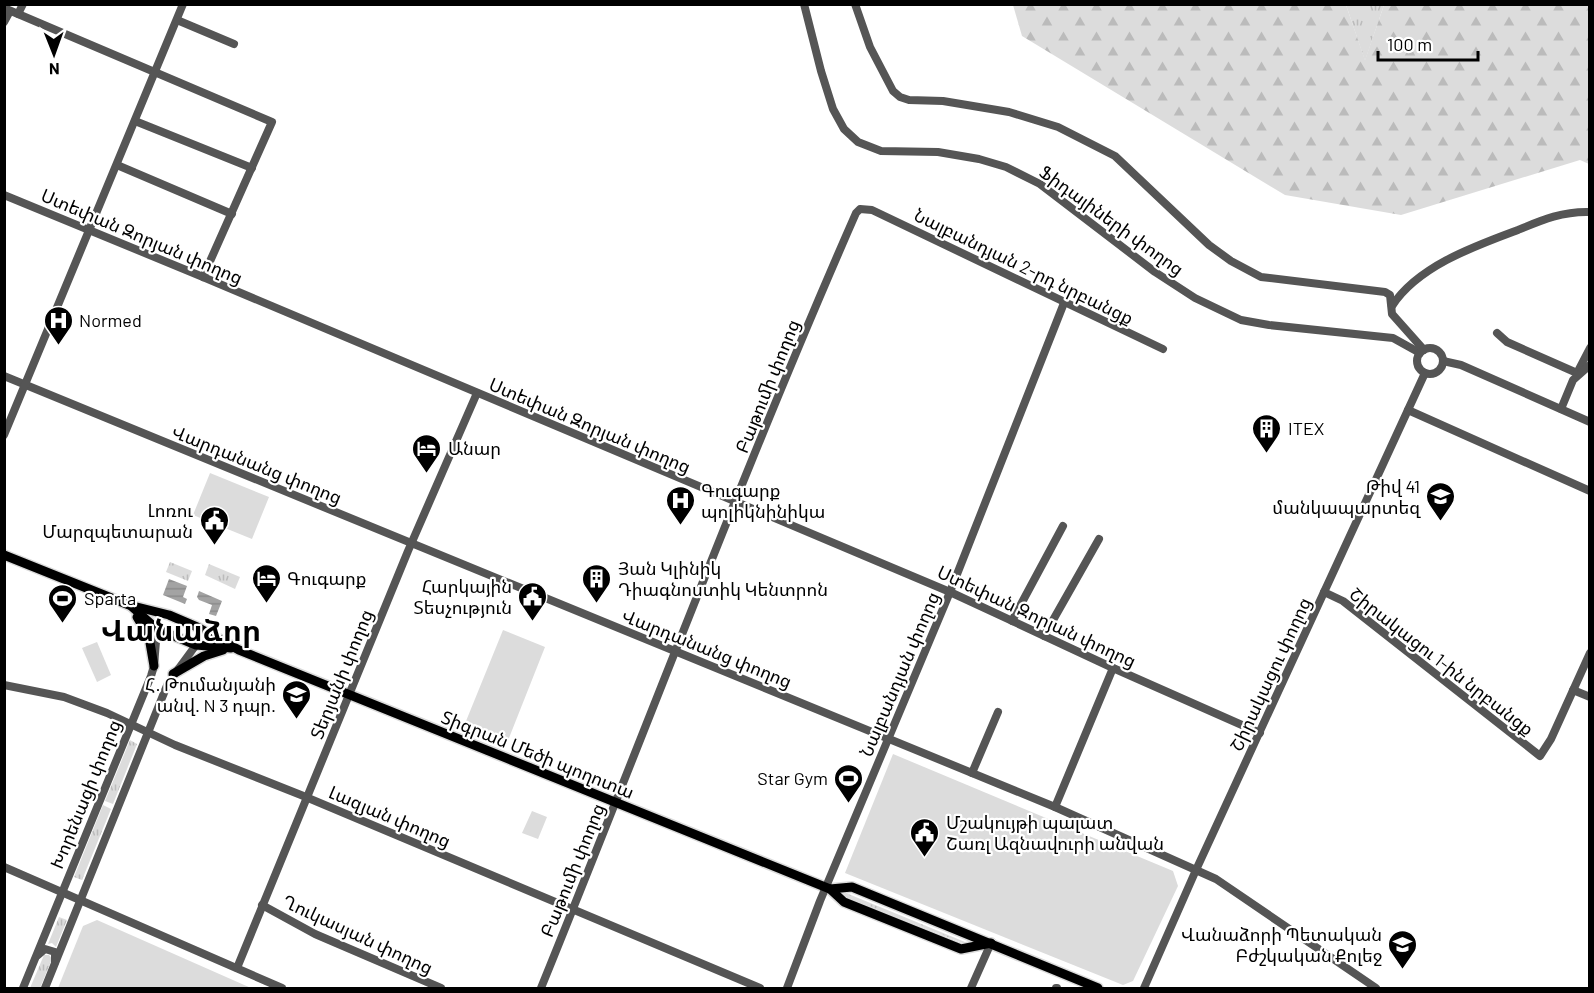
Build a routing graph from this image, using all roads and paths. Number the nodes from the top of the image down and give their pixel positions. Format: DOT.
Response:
graph roads {
  1 [pos="22,4"];
  2 [pos="183,4"];
  3 [pos="804,4"];
  4 [pos="855,4"];
  5 [pos="11,11"];
  6 [pos="177,20"];
  7 [pos="4,22"];
  8 [pos="234,44"];
  9 [pos="155,71"];
  10 [pos="135,121"];
  11 [pos="117,165"];
  12 [pos="252,168"];
  13 [pos="4,195"];
  14 [pos="872,210"];
  15 [pos="1590,212"];
  16 [pos="232,214"];
  17 [pos="90,231"];
  18 [pos="203,277"];
  19 [pos="1064,303"];
  20 [pos="1391,308"];
  21 [pos="1497,333"];
  22 [pos="1590,348"];
  23 [pos="1163,349"];
  24 [pos="1422,352"];
  25 [pos="1443,361"];
  26 [pos="1590,365"];
  27 [pos="1425,373"];
  28 [pos="4,376"];
  29 [pos="1575,376"];
  30 [pos="25,385"];
  31 [pos="477,393"];
  32 [pos="1561,409"];
  33 [pos="1408,410"];
  34 [pos="1590,422"];
  35 [pos="4,435"];
  36 [pos="1590,491"];
  37 [pos="736,502"];
  38 [pos="1063,526"];
  39 [pos="1099,540"];
  40 [pos="411,543"];
  41 [pos="4,555"];
  42 [pos="950,592"];
  43 [pos="1324,592"];
  44 [pos="129,605"];
  45 [pos="169,615"];
  46 [pos="1012,621"];
  47 [pos="197,627"];
  48 [pos="157,629"];
  49 [pos="1044,636"];
  50 [pos="196,645"];
  51 [pos="234,648"];
  52 [pos="676,653"];
  53 [pos="1590,653"];
  54 [pos="154,666"];
  55 [pos="1113,668"];
  56 [pos="173,674"];
  57 [pos="4,685"];
  58 [pos="1573,690"];
  59 [pos="350,696"];
  60 [pos="1590,697"];
  61 [pos="998,712"];
  62 [pos="131,724"];
  63 [pos="148,732"];
  64 [pos="1260,733"];
  65 [pos="888,738"];
  66 [pos="972,773"];
  67 [pos="306,798"];
  68 [pos="615,803"];
  69 [pos="1055,807"];
  70 [pos="4,867"];
  71 [pos="1196,870"];
  72 [pos="828,889"];
  73 [pos="62,894"];
  74 [pos="80,901"];
  75 [pos="262,905"];
  76 [pos="573,910"];
  77 [pos="991,943"];
  78 [pos="36,959"];
  79 [pos="54,966"];
  80 [pos="237,969"];
  81 [pos="23,988"];
  82 [pos="45,988"];
  83 [pos="282,988"];
  84 [pos="441,988"];
  85 [pos="541,988"];
  86 [pos="760,988"];
  87 [pos="787,988"];
  88 [pos="971,988"];
  89 [pos="1098,988"];
  90 [pos="1144,988"];
  91 [pos="1376,988"];
  1 -- 5 [label="street"];
  2 -- 6 [label="street"];
  3 -- 24 [label="street, Ֆիդայիների փողոց"];
  4 -- 20 [label="street"];
  5 -- 7 [label="street"];
  5 -- 9 [label="street"];
  6 -- 8 [label="street"];
  6 -- 9 [label="street"];
  9 -- 10 [label="street"];
  9 -- 12 [label="street"];
  10 -- 11 [label="street"];
  10 -- 12 [label="street"];
  11 -- 16 [label="street"];
  11 -- 17 [label="street"];
  12 -- 16 [label="street"];
  13 -- 17 [label="street, Ստեփան Զորյան փողոց"];
  14 -- 19 [label="street, Նալբանդյան 2-րդ նրբանցք"];
  14 -- 37 [label="street, Բաթումի փողոց"];
  15 -- 20 [label="street"];
  16 -- 18 [label="street"];
  17 -- 18 [label="street, Ստեփան Զորյան փողոց"];
  17 -- 30 [label="street"];
  18 -- 31 [label="street, Ստեփան Զորյան փողոց"];
  19 -- 23 [label="street, Նալբանդյան 2-րդ նրբանցք"];
  19 -- 42 [label="street, Նալբանդյան փողոց"];
  20 -- 24 [label="street"];
  21 -- 29 [label="street"];
  22 -- 29 [label="street"];
  24 -- 25 [label="street"];
  24 -- 27 [label="street"];
  25 -- 27 [label="street"];
  25 -- 32 [label="street"];
  26 -- 29 [label="street"];
  27 -- 33 [label="street, Շիրակացու փողոց"];
  28 -- 30 [label="street, Վարդանանց փողոց"];
  29 -- 32 [label="street"];
  30 -- 35 [label="street"];
  30 -- 40 [label="street, Վարդանանց փողոց"];
  31 -- 37 [label="street, Ստեփան Զորյան փողոց"];
  31 -- 40 [label="street, Տերյանի փողոց"];
  32 -- 34 [label="street"];
  33 -- 36 [label="street"];
  33 -- 43 [label="street, Շիրակացու փողոց"];
  37 -- 42 [label="street, Ստեփան Զորյան փողոց"];
  37 -- 52 [label="street, Բաթումի փողոց"];
  38 -- 46 [label="street"];
  39 -- 49 [label="street"];
  40 -- 52 [label="street, Վարդանանց փողոց"];
  40 -- 59 [label="street, Տերյանի փողոց"];
  41 -- 44 [label="main road, Տիգրան Մեծի պողոտա"];
  42 -- 46 [label="street, Ստեփան Զորյան փողոց"];
  42 -- 65 [label="street, Նալբանդյան փողոց"];
  43 -- 58 [label="street, Շիրակացու 1-ին նրբանցք"];
  43 -- 64 [label="street, Շիրակացու փողոց"];
  44 -- 45 [label="main road, Տիգրան Մեծի պողոտա"];
  44 -- 48 [label="main road, Տիգրան Մեծի պողոտա"];
  44 -- 54 [label="main road"];
  45 -- 47 [label="main road, Տիգրան Մեծի պողոտա"];
  45 -- 48 [label="main road"];
  46 -- 49 [label="street, Ստեփան Զորյան փողոց"];
  47 -- 50 [label="main road"];
  47 -- 51 [label="main road, Տիգրան Մեծի պողոտա"];
  48 -- 50 [label="main road, Տիգրան Մեծի պողոտա"];
  48 -- 54 [label="street, Խորենացի փողոց"];
  49 -- 55 [label="street, Ստեփան Զորյան փողոց"];
  50 -- 51 [label="main road, Տիգրան Մեծի պողոտա"];
  50 -- 56 [label="street, Խորենացի փողոց"];
  51 -- 56 [label="main road"];
  51 -- 59 [label="main road, Տիգրան Մեծի պողոտա"];
  52 -- 65 [label="street, Վարդանանց փողոց"];
  52 -- 68 [label="street, Բաթումի փողոց"];
  53 -- 58 [label="street"];
  54 -- 62 [label="street, Խորենացի փողոց"];
  55 -- 64 [label="street, Ստեփան Զորյան փողոց"];
  55 -- 69 [label="street"];
  56 -- 63 [label="street, Խորենացի փողոց"];
  57 -- 62 [label="street, Լազյան փողոց"];
  58 -- 60 [label="street"];
  59 -- 67 [label="street, Տերյանի փողոց"];
  59 -- 68 [label="main road, Տիգրան Մեծի պողոտա"];
  61 -- 66 [label="street"];
  62 -- 63 [label="street, Լազյան փողոց"];
  62 -- 73 [label="street, Խորենացի փողոց"];
  63 -- 67 [label="street, Լազյան փողոց"];
  63 -- 74 [label="street, Խորենացի փողոց"];
  64 -- 71 [label="street, Շիրակացու փողոց"];
  65 -- 66 [label="street, Վարդանանց փողոց"];
  65 -- 72 [label="street, Նալբանդյան փողոց"];
  66 -- 69 [label="street, Վարդանանց փողոց"];
  67 -- 75 [label="street, Տերյանի փողոց"];
  67 -- 76 [label="street, Լազյան փողոց"];
  68 -- 72 [label="main road, Տիգրան Մեծի պողոտա"];
  68 -- 76 [label="street, Բաթումի փողոց"];
  69 -- 71 [label="street, Վարդանանց փողոց"];
  70 -- 73 [label="street"];
  71 -- 90 [label="street, Շիրակացու փողոց"];
  71 -- 91 [label="street, Վարդանանց փողոց"];
  72 -- 77 [label="main road, Տիգրան Մեծի պողոտա"];
  72 -- 77 [label="main road, Տիգրան Մեծի պողոտա"];
  72 -- 87 [label="street, Նալբանդյան փողոց"];
  73 -- 74 [label="street"];
  73 -- 78 [label="street, Խորենացի փողոց"];
  74 -- 79 [label="street, Խորենացի փողոց"];
  74 -- 80 [label="street"];
  75 -- 80 [label="street, Տերյանի փողոց"];
  75 -- 84 [label="street, Ղուկասյան փողոց"];
  76 -- 85 [label="street, Բաթումի փողոց"];
  76 -- 86 [label="street, Լազյան փողոց"];
  77 -- 88 [label="street"];
  77 -- 89 [label="main road, Տիգրան Մեծի պողոտա"];
  78 -- 79 [label="street"];
  78 -- 81 [label="street, Խորենացի փողոց"];
  79 -- 82 [label="street, Խորենացի փողոց"];
  80 -- 83 [label="street"];
}
